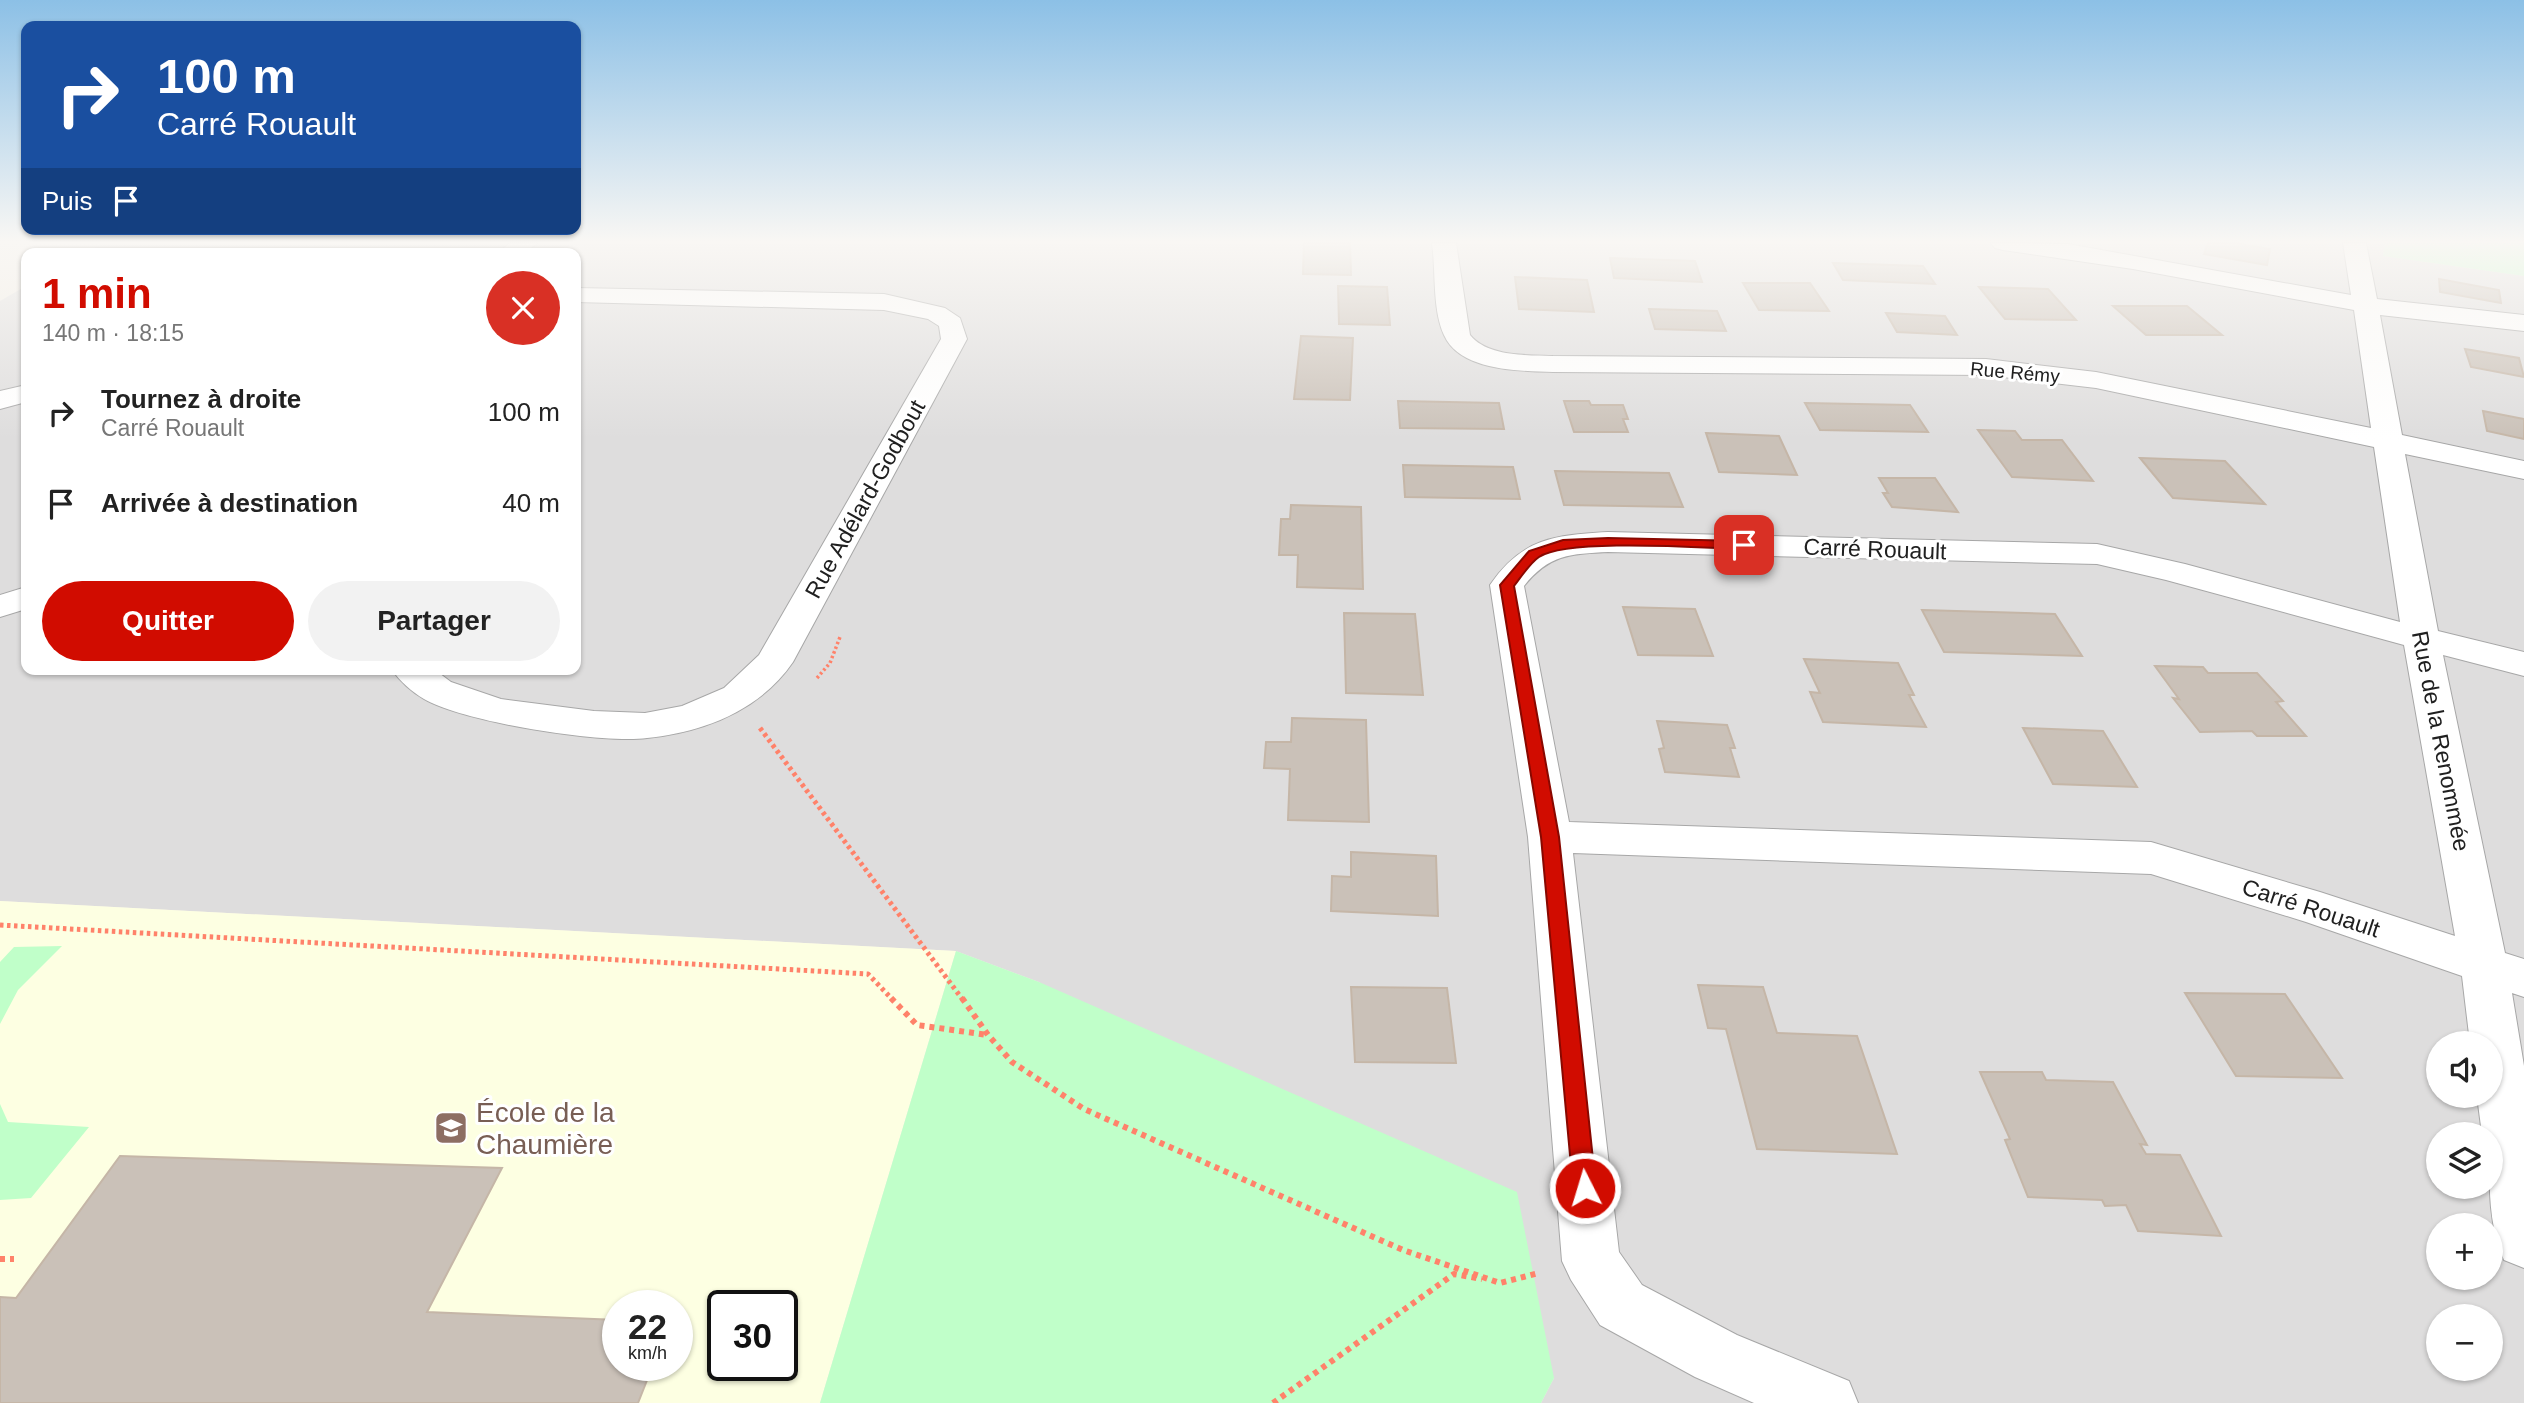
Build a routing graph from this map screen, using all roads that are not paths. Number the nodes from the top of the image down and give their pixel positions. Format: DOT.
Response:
graph roads {
  1 [pos="915,308"];
  2 [pos="1454,308"];
  3 [pos="2367,308"];
  4 [pos="2378,308"];
  5 [pos="2524,323"];
  6 [pos="21,394"];
  7 [pos="0,400"];
  8 [pos="2387,441"];
  9 [pos="2524,470"];
  10 [pos="21,600"];
  11 [pos="0,606"];
  12 [pos="2421,638"];
  13 [pos="2524,664"];
  14 [pos="417,675"];
  15 [pos="1550,837"];
  16 [pos="2504,971"];
  17 [pos="2524,1241"];
  18 [pos="1827,1403"];
  1 -- 14 [label="street, Rue Adélard-Godbout"];
  2 -- 8 [label="street, Rue Rémy"];
  3 -- 8 [label="street, Rue de la Renommée"];
  4 -- 5 [label="street"];
  6 -- 7 [label="street"];
  8 -- 9 [label="street, Rue Rémy"];
  8 -- 12 [label="street, Rue de la Renommée"];
  10 -- 11 [label="street"];
  12 -- 13 [label="street"];
  12 -- 15 [label="street, Carré Rouault"];
  12 -- 16 [label="street, Rue de la Renommée"];
  15 -- 16 [label="street, Carré Rouault"];
  15 -- 18 [label="street, Carré Rouault"];
  16 -- 17 [label="street, Rue de la Renommée"];
}
